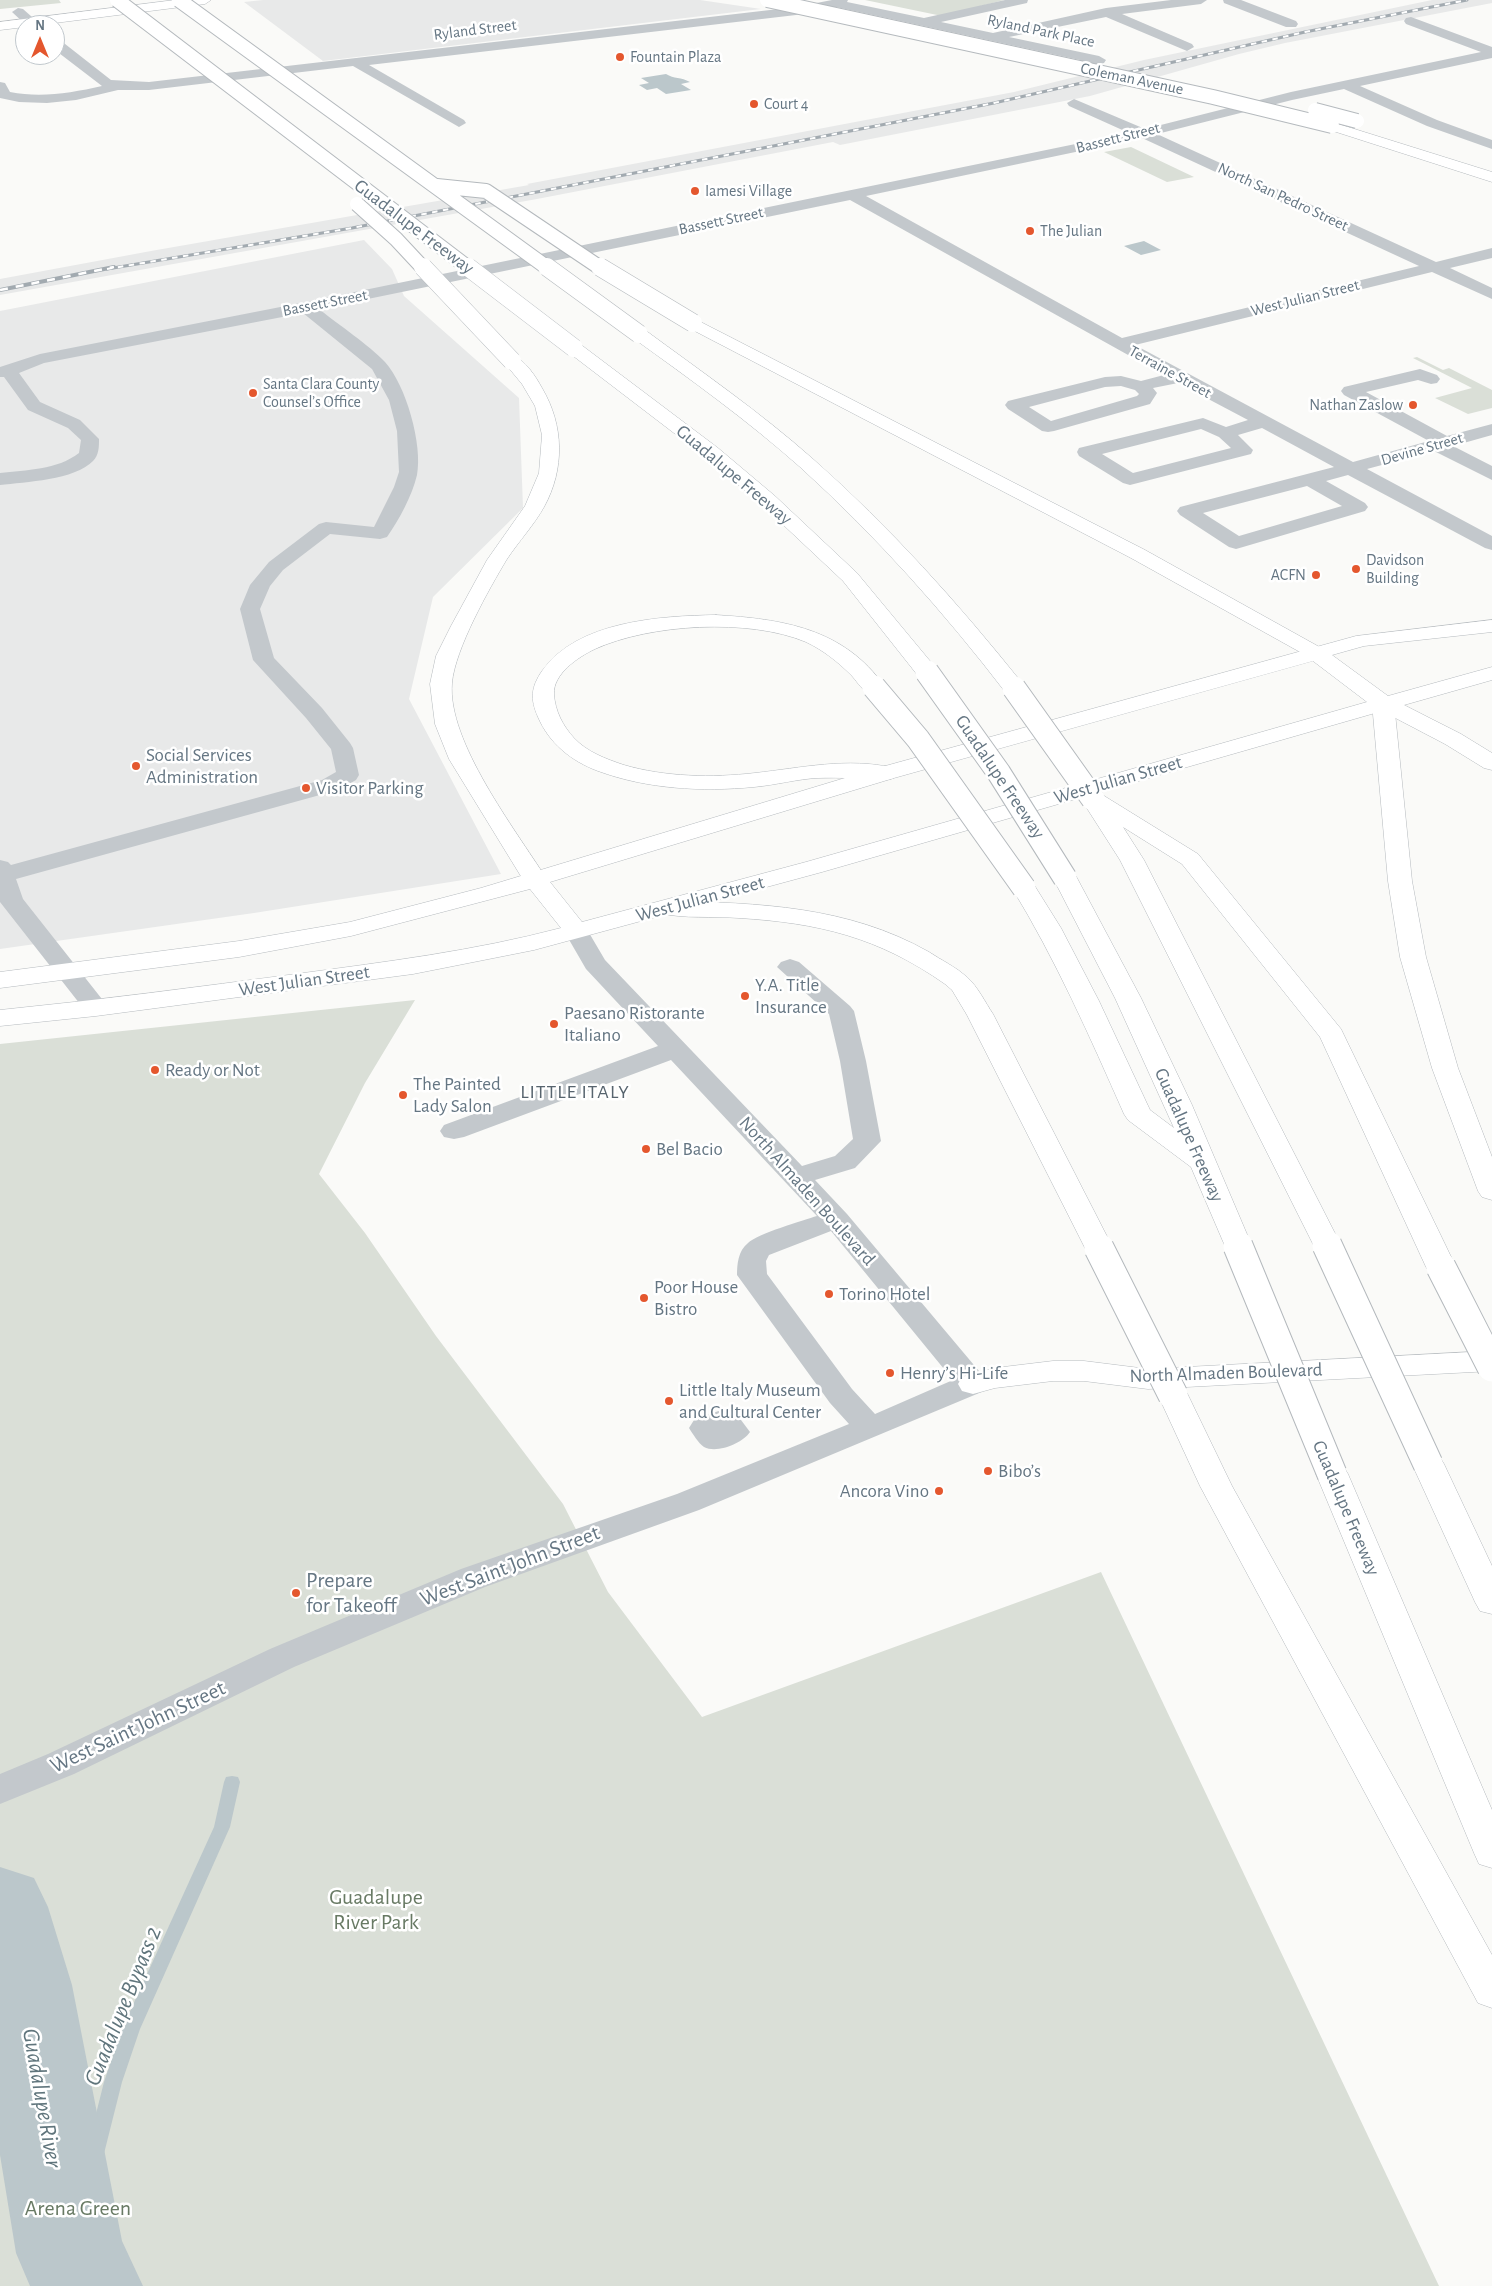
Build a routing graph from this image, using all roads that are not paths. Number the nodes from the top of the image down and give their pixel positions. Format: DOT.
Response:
graph roads {
  1 [pos="109,0"];
  2 [pos="117,0"];
  3 [pos="179,0"];
  4 [pos="205,0"];
  5 [pos="767,0"];
  6 [pos="818,0"];
  7 [pos="1022,0"];
  8 [pos="1201,0"];
  9 [pos="1229,0"];
  10 [pos="839,2"];
  11 [pos="806,10"];
  12 [pos="18,12"];
  13 [pos="1106,12"];
  14 [pos="0,14"];
  15 [pos="22,15"];
  16 [pos="65,20"];
  17 [pos="1411,21"];
  18 [pos="922,23"];
  19 [pos="1291,24"];
  20 [pos="15,25"];
  21 [pos="0,26"];
  22 [pos="894,29"];
  23 [pos="987,37"];
  24 [pos="959,43"];
  25 [pos="1187,47"];
  26 [pos="65,51"];
  27 [pos="1492,53"];
  28 [pos="355,62"];
  29 [pos="1346,85"];
  30 [pos="0,86"];
  31 [pos="118,86"];
  32 [pos="244,98"];
  33 [pos="1074,103"];
  34 [pos="459,123"];
  35 [pos="1400,132"];
  36 [pos="1139,134"];
  37 [pos="274,139"];
  38 [pos="1492,145"];
  39 [pos="1492,177"];
  40 [pos="435,186"];
  41 [pos="851,194"];
  42 [pos="348,198"];
  43 [pos="1492,253"];
  44 [pos="1435,267"];
  45 [pos="1492,294"];
  46 [pos="306,307"];
  47 [pos="1119,344"];
  48 [pos="4,371"];
  49 [pos="1179,377"];
  50 [pos="1431,379"];
  51 [pos="1141,386"];
  52 [pos="1263,422"];
  53 [pos="1492,429"];
  54 [pos="1225,433"];
  55 [pos="1441,444"];
  56 [pos="1352,469"];
  57 [pos="1492,474"];
  58 [pos="0,479"];
  59 [pos="1309,480"];
  60 [pos="1492,544"];
  61 [pos="1492,626"];
  62 [pos="1316,653"];
  63 [pos="1492,673"];
  64 [pos="1383,703"];
  65 [pos="1492,763"];
  66 [pos="886,773"];
  67 [pos="1093,799"];
  68 [pos="1,871"];
  69 [pos="534,878"];
  70 [pos="668,908"];
  71 [pos="576,931"];
  72 [pos="790,967"];
  73 [pos="65,971"];
  74 [pos="0,980"];
  75 [pos="96,1008"];
  76 [pos="0,1018"];
  77 [pos="675,1049"];
  78 [pos="454,1131"];
  79 [pos="1202,1162"];
  80 [pos="797,1177"];
  81 [pos="1492,1191"];
  82 [pos="836,1220"];
  83 [pos="1492,1361"];
  84 [pos="1492,1367"];
  85 [pos="973,1384"];
  86 [pos="870,1428"];
  87 [pos="1492,1602"];
  88 [pos="0,1790"];
  89 [pos="1492,1853"];
  90 [pos="1492,1991"];
  1 -- 12 [label="main road"];
  2 -- 32 [label="main road, Guadalupe Freeway, bridge"];
  3 -- 40 [label="main road, bridge"];
  4 -- 16 [label="main road"];
  5 -- 39 [label="main road, Coleman Avenue, bridge"];
  6 -- 35 [label="main road, Coleman Avenue, bridge"];
  7 -- 18 [label="street"];
  8 -- 13 [label="street"];
  9 -- 19 [label="street"];
  10 -- 11 [label="street, Ryland Street"];
  10 -- 18 [label="street, Ryland Park Place"];
  11 -- 22 [label="street, Ryland Park Place"];
  11 -- 28 [label="street, Ryland Street"];
  12 -- 14 [label="main road"];
  12 -- 15 [label="street"];
  13 -- 23 [label="street"];
  13 -- 25 [label="street"];
  17 -- 27 [label="street"];
  18 -- 22 [label="street"];
  18 -- 23 [label="street, Ryland Park Place"];
  20 -- 21 [label="main road"];
  22 -- 24 [label="street, Ryland Park Place"];
  23 -- 24 [label="street"];
  23 -- 24 [label="street, Ryland Park Place"];
  26 -- 31 [label="street"];
  27 -- 29 [label="street, Bassett Street"];
  28 -- 31 [label="street, Ryland Street"];
  28 -- 34 [label="street"];
  29 -- 36 [label="street, Bassett Street"];
  29 -- 38 [label="street"];
  30 -- 31 [label="street"];
  32 -- 37 [label="main road"];
  32 -- 79 [label="main road, Guadalupe Freeway, bridge"];
  33 -- 36 [label="street, North San Pedro Street"];
  36 -- 41 [label="street, Bassett Street"];
  36 -- 44 [label="street, North San Pedro Street"];
  40 -- 62 [label="main road, bridge"];
  40 -- 67 [label="main road, bridge"];
  41 -- 46 [label="street, Bassett Street"];
  41 -- 47 [label="street, Terraine Street"];
  42 -- 69 [label="main road, North Almaden Boulevard, bridge"];
  43 -- 44 [label="street, West Julian Street"];
  44 -- 45 [label="street, North San Pedro Street"];
  44 -- 47 [label="street, West Julian Street"];
  46 -- 48 [label="street, Bassett Street"];
  46 -- 68 [label="street"];
  47 -- 49 [label="street, Terraine Street"];
  48 -- 58 [label="street"];
  49 -- 51 [label="street"];
  49 -- 52 [label="street, Terraine Street"];
  50 -- 55 [label="street"];
  51 -- 51 [label="street"];
  52 -- 54 [label="street"];
  52 -- 56 [label="street, Terraine Street"];
  53 -- 55 [label="street, Devine Street"];
  54 -- 54 [label="street"];
  55 -- 56 [label="street, Devine Street"];
  55 -- 57 [label="street"];
  56 -- 59 [label="street, Devine Street"];
  56 -- 60 [label="street, Terraine Street"];
  59 -- 59 [label="street, Devine Street"];
  61 -- 62 [label="main road"];
  62 -- 64 [label="main road"];
  62 -- 66 [label="main road"];
  63 -- 64 [label="main road, West Julian Street"];
  64 -- 65 [label="main road"];
  64 -- 70 [label="main road, West Julian Street"];
  64 -- 81 [label="main road"];
  66 -- 69 [label="main road"];
  66 -- 79 [label="main road, bridge"];
  67 -- 84 [label="main road, bridge"];
  67 -- 87 [label="main road, bridge"];
  68 -- 73 [label="street"];
  69 -- 71 [label="main road, North Almaden Boulevard"];
  69 -- 73 [label="main road"];
  70 -- 71 [label="main road, West Julian Street"];
  70 -- 90 [label="main road, bridge"];
  71 -- 75 [label="main road, West Julian Street"];
  71 -- 77 [label="street, North Almaden Boulevard"];
  72 -- 80 [label="street"];
  73 -- 74 [label="main road"];
  73 -- 75 [label="street"];
  75 -- 76 [label="main road, West Julian Street"];
  77 -- 78 [label="street"];
  77 -- 80 [label="street, North Almaden Boulevard"];
  79 -- 89 [label="main road, Guadalupe Freeway, bridge"];
  80 -- 82 [label="street, North Almaden Boulevard"];
  82 -- 85 [label="street, North Almaden Boulevard"];
  82 -- 86 [label="street"];
  83 -- 85 [label="main road, North Almaden Boulevard"];
  85 -- 86 [label="street, West Saint John Street"];
  86 -- 88 [label="street, West Saint John Street"];
}
